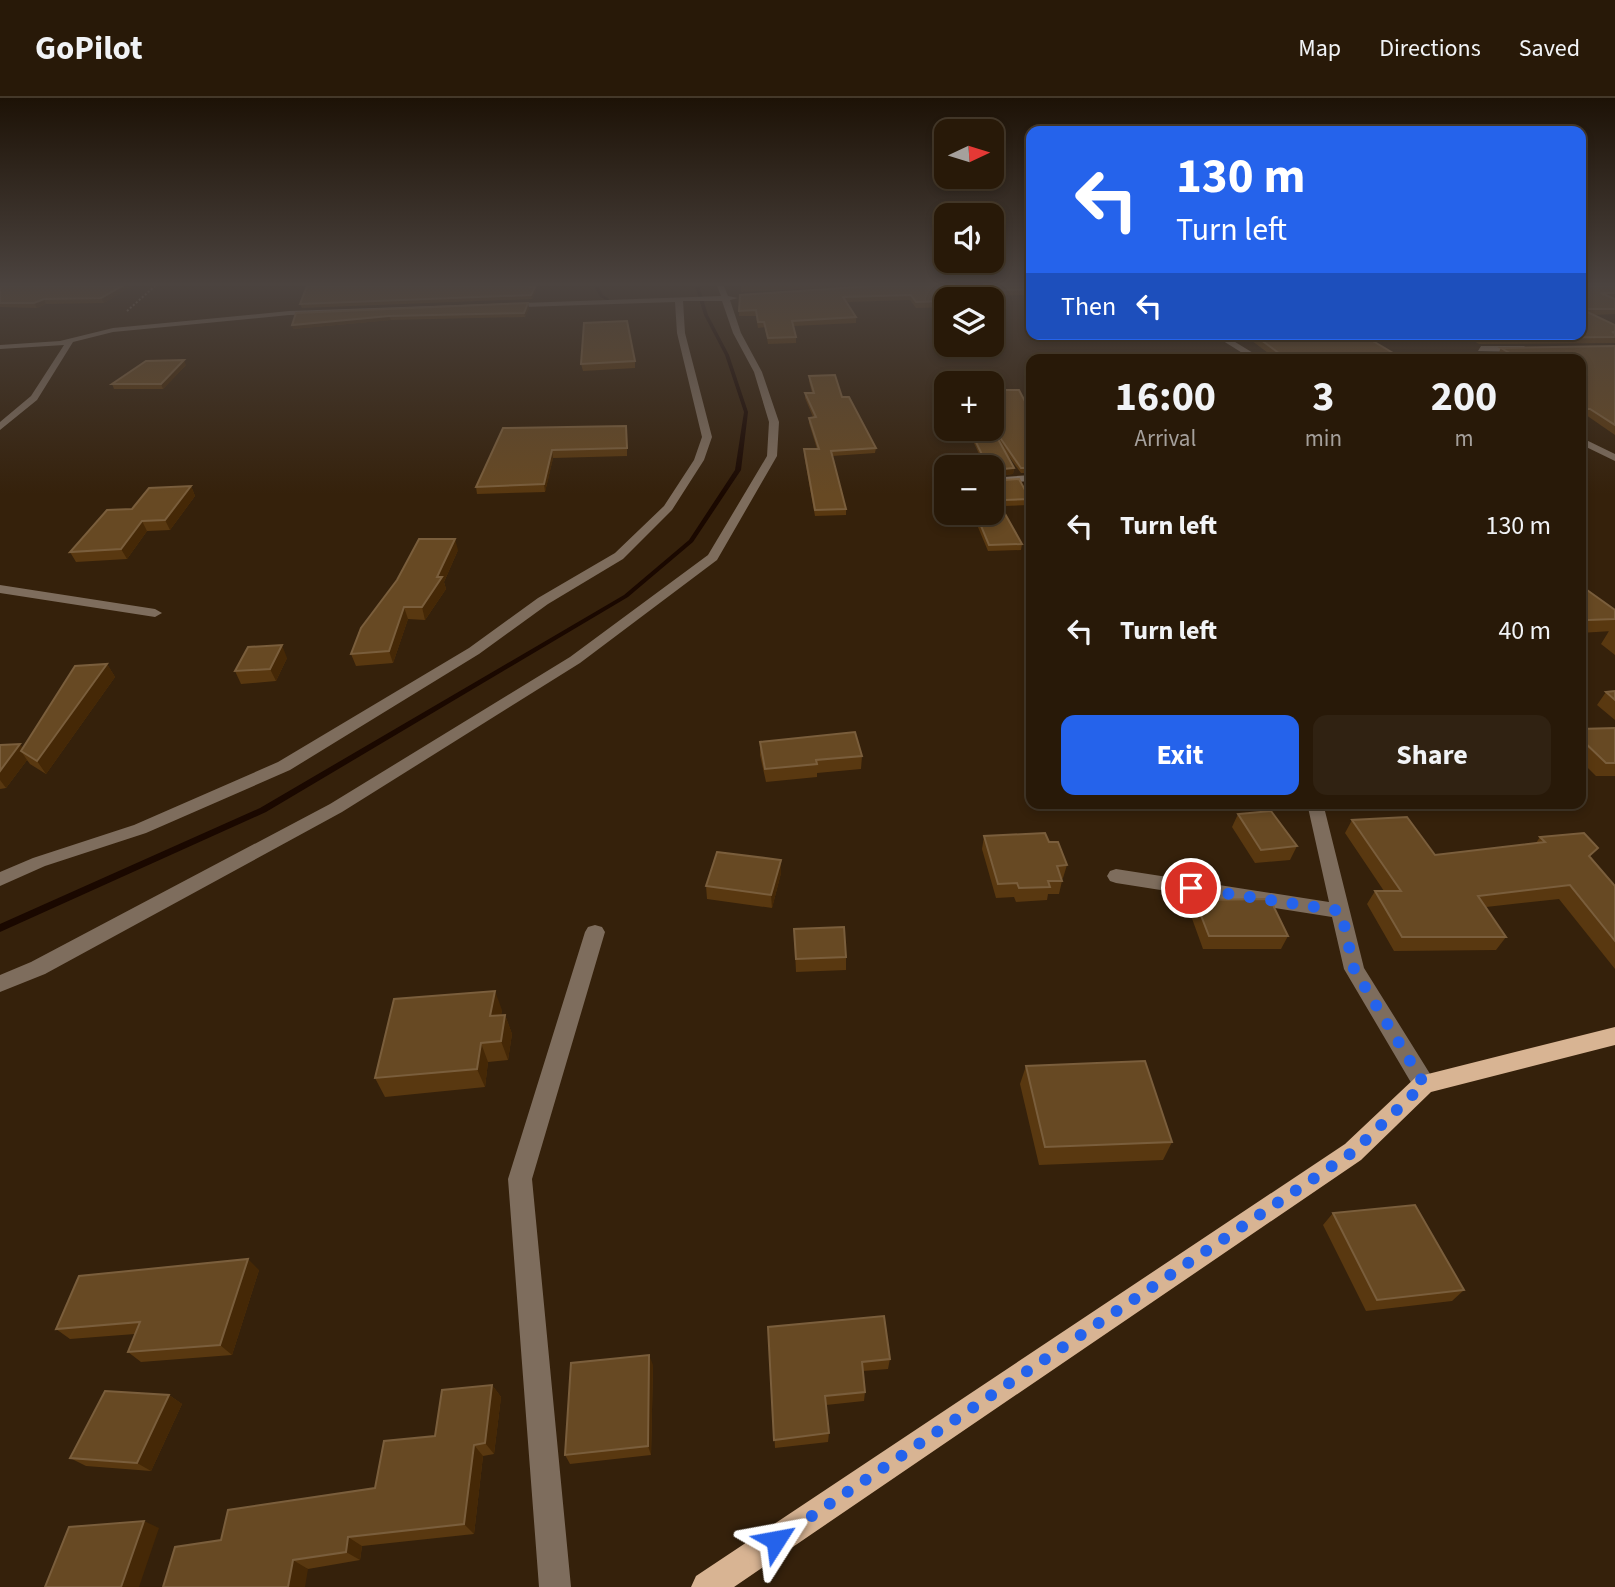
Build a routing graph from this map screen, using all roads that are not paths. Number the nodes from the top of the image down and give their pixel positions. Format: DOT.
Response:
graph roads {
  1 [pos="61,355"];
  2 [pos="686,355"];
  3 [pos="749,355"];
  4 [pos="0,427"];
  5 [pos="1586,443"];
  6 [pos="1586,447"];
  7 [pos="1594,447"];
  8 [pos="1615,458"];
  9 [pos="1026,478"];
  10 [pos="1004,480"];
  11 [pos="0,589"];
  12 [pos="155,613"];
  13 [pos="1316,809"];
  14 [pos="1116,876"];
  15 [pos="0,879"];
  16 [pos="1341,911"];
  17 [pos="595,932"];
  18 [pos="0,984"];
  19 [pos="1615,1037"];
  20 [pos="1424,1084"];
  21 [pos="555,1587"];
  22 [pos="707,1587"];
  1 -- 4 [label="street"];
  2 -- 15 [label="street"];
  3 -- 18 [label="street"];
  5 -- 7 [label="street"];
  6 -- 7 [label="street"];
  7 -- 8 [label="street"];
  9 -- 10 [label="street"];
  11 -- 12 [label="street"];
  13 -- 16 [label="street"];
  14 -- 16 [label="street"];
  16 -- 20 [label="street"];
  17 -- 21 [label="street"];
  19 -- 20 [label="main road"];
  20 -- 22 [label="main road"];
}
